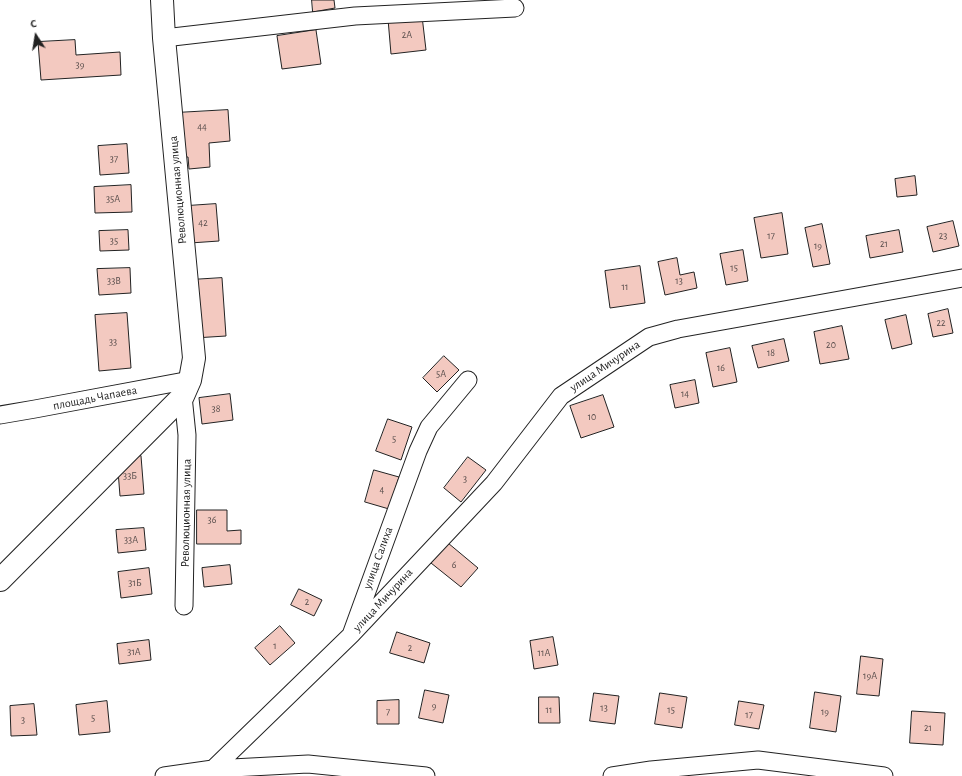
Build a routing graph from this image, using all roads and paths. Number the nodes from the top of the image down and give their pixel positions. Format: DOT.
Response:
graph roads {
  1 [pos="162,0"];
  2 [pos="514,8"];
  3 [pos="164,38"];
  4 [pos="962,278"];
  5 [pos="468,380"];
  6 [pos="186,388"];
  7 [pos="0,415"];
  8 [pos="0,580"];
  9 [pos="184,606"];
  10 [pos="351,635"];
  11 [pos="214,773"];
  12 [pos="164,776"];
  13 [pos="426,776"];
  14 [pos="612,776"];
  15 [pos="884,776"];
  1 -- 3 [label="street, Революционная улица"];
  2 -- 3 [label="street"];
  3 -- 6 [label="street, Революционная улица"];
  4 -- 10 [label="street, улица Мичурина"];
  5 -- 10 [label="street, улица Салиха"];
  6 -- 7 [label="street, площадь Чапаева"];
  6 -- 8 [label="street"];
  6 -- 9 [label="street, Революционная улица"];
  10 -- 11 [label="street, улица Салиха"];
  11 -- 12 [label="street"];
  11 -- 13 [label="street"];
  14 -- 15 [label="street"];
}
